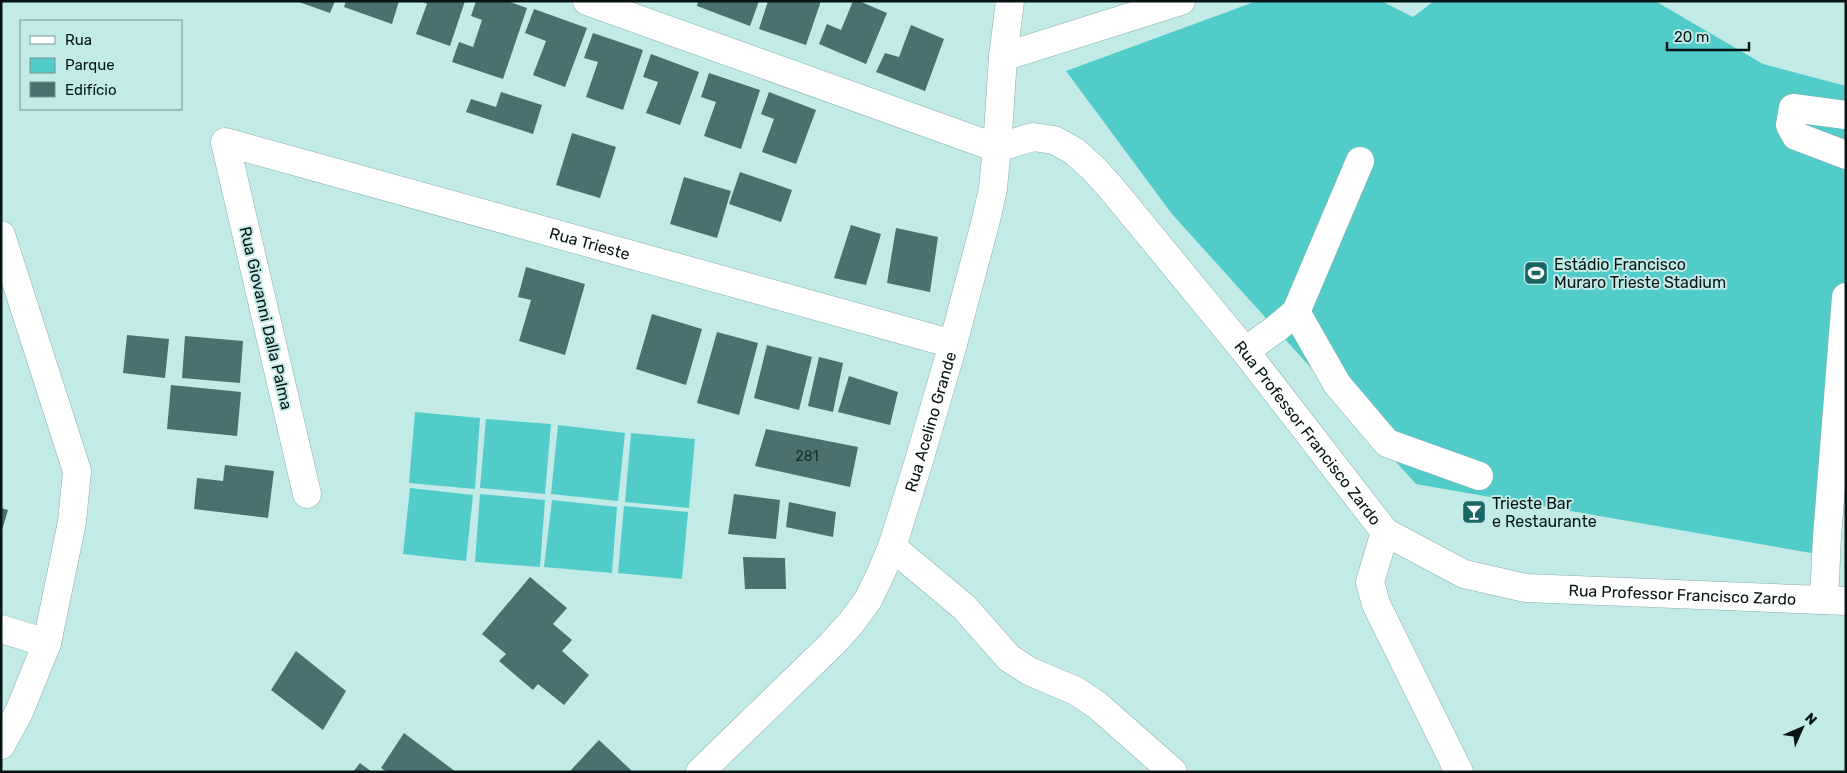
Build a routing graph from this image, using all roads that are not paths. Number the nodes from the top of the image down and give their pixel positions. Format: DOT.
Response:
graph roads {
  1 [pos="587,1"];
  2 [pos="1010,1"];
  3 [pos="1181,1"];
  4 [pos="1003,58"];
  5 [pos="1846,115"];
  6 [pos="225,142"];
  7 [pos="997,148"];
  8 [pos="1846,155"];
  9 [pos="1360,161"];
  10 [pos="1,235"];
  11 [pos="1846,297"];
  12 [pos="1296,312"];
  13 [pos="954,344"];
  14 [pos="1245,351"];
  15 [pos="1479,476"];
  16 [pos="307,494"];
  17 [pos="1385,532"];
  18 [pos="892,547"];
  19 [pos="1835,600"];
  20 [pos="1,629"];
  21 [pos="47,643"];
  22 [pos="1,744"];
  23 [pos="700,772"];
  24 [pos="1173,772"];
  25 [pos="1459,772"];
  1 -- 7 [label="street"];
  2 -- 4 [label="street, Rua Acelino Grande"];
  3 -- 4 [label="street"];
  4 -- 7 [label="street, Rua Acelino Grande"];
  5 -- 8 [label="street"];
  6 -- 13 [label="street, Rua Trieste"];
  6 -- 16 [label="street, Rua Giovanni Dalla Palma"];
  7 -- 13 [label="street, Rua Acelino Grande"];
  7 -- 14 [label="street, Rua Professor Francisco Zardo"];
  9 -- 12 [label="street"];
  10 -- 21 [label="street"];
  11 -- 19 [label="street"];
  12 -- 14 [label="street"];
  12 -- 15 [label="street"];
  13 -- 18 [label="street, Rua Acelino Grande"];
  14 -- 17 [label="street, Rua Professor Francisco Zardo"];
  17 -- 19 [label="street, Rua Professor Francisco Zardo"];
  17 -- 25 [label="street"];
  18 -- 23 [label="street, Rua Acelino Grande"];
  18 -- 24 [label="street"];
  20 -- 21 [label="street"];
  21 -- 22 [label="street"];
}
